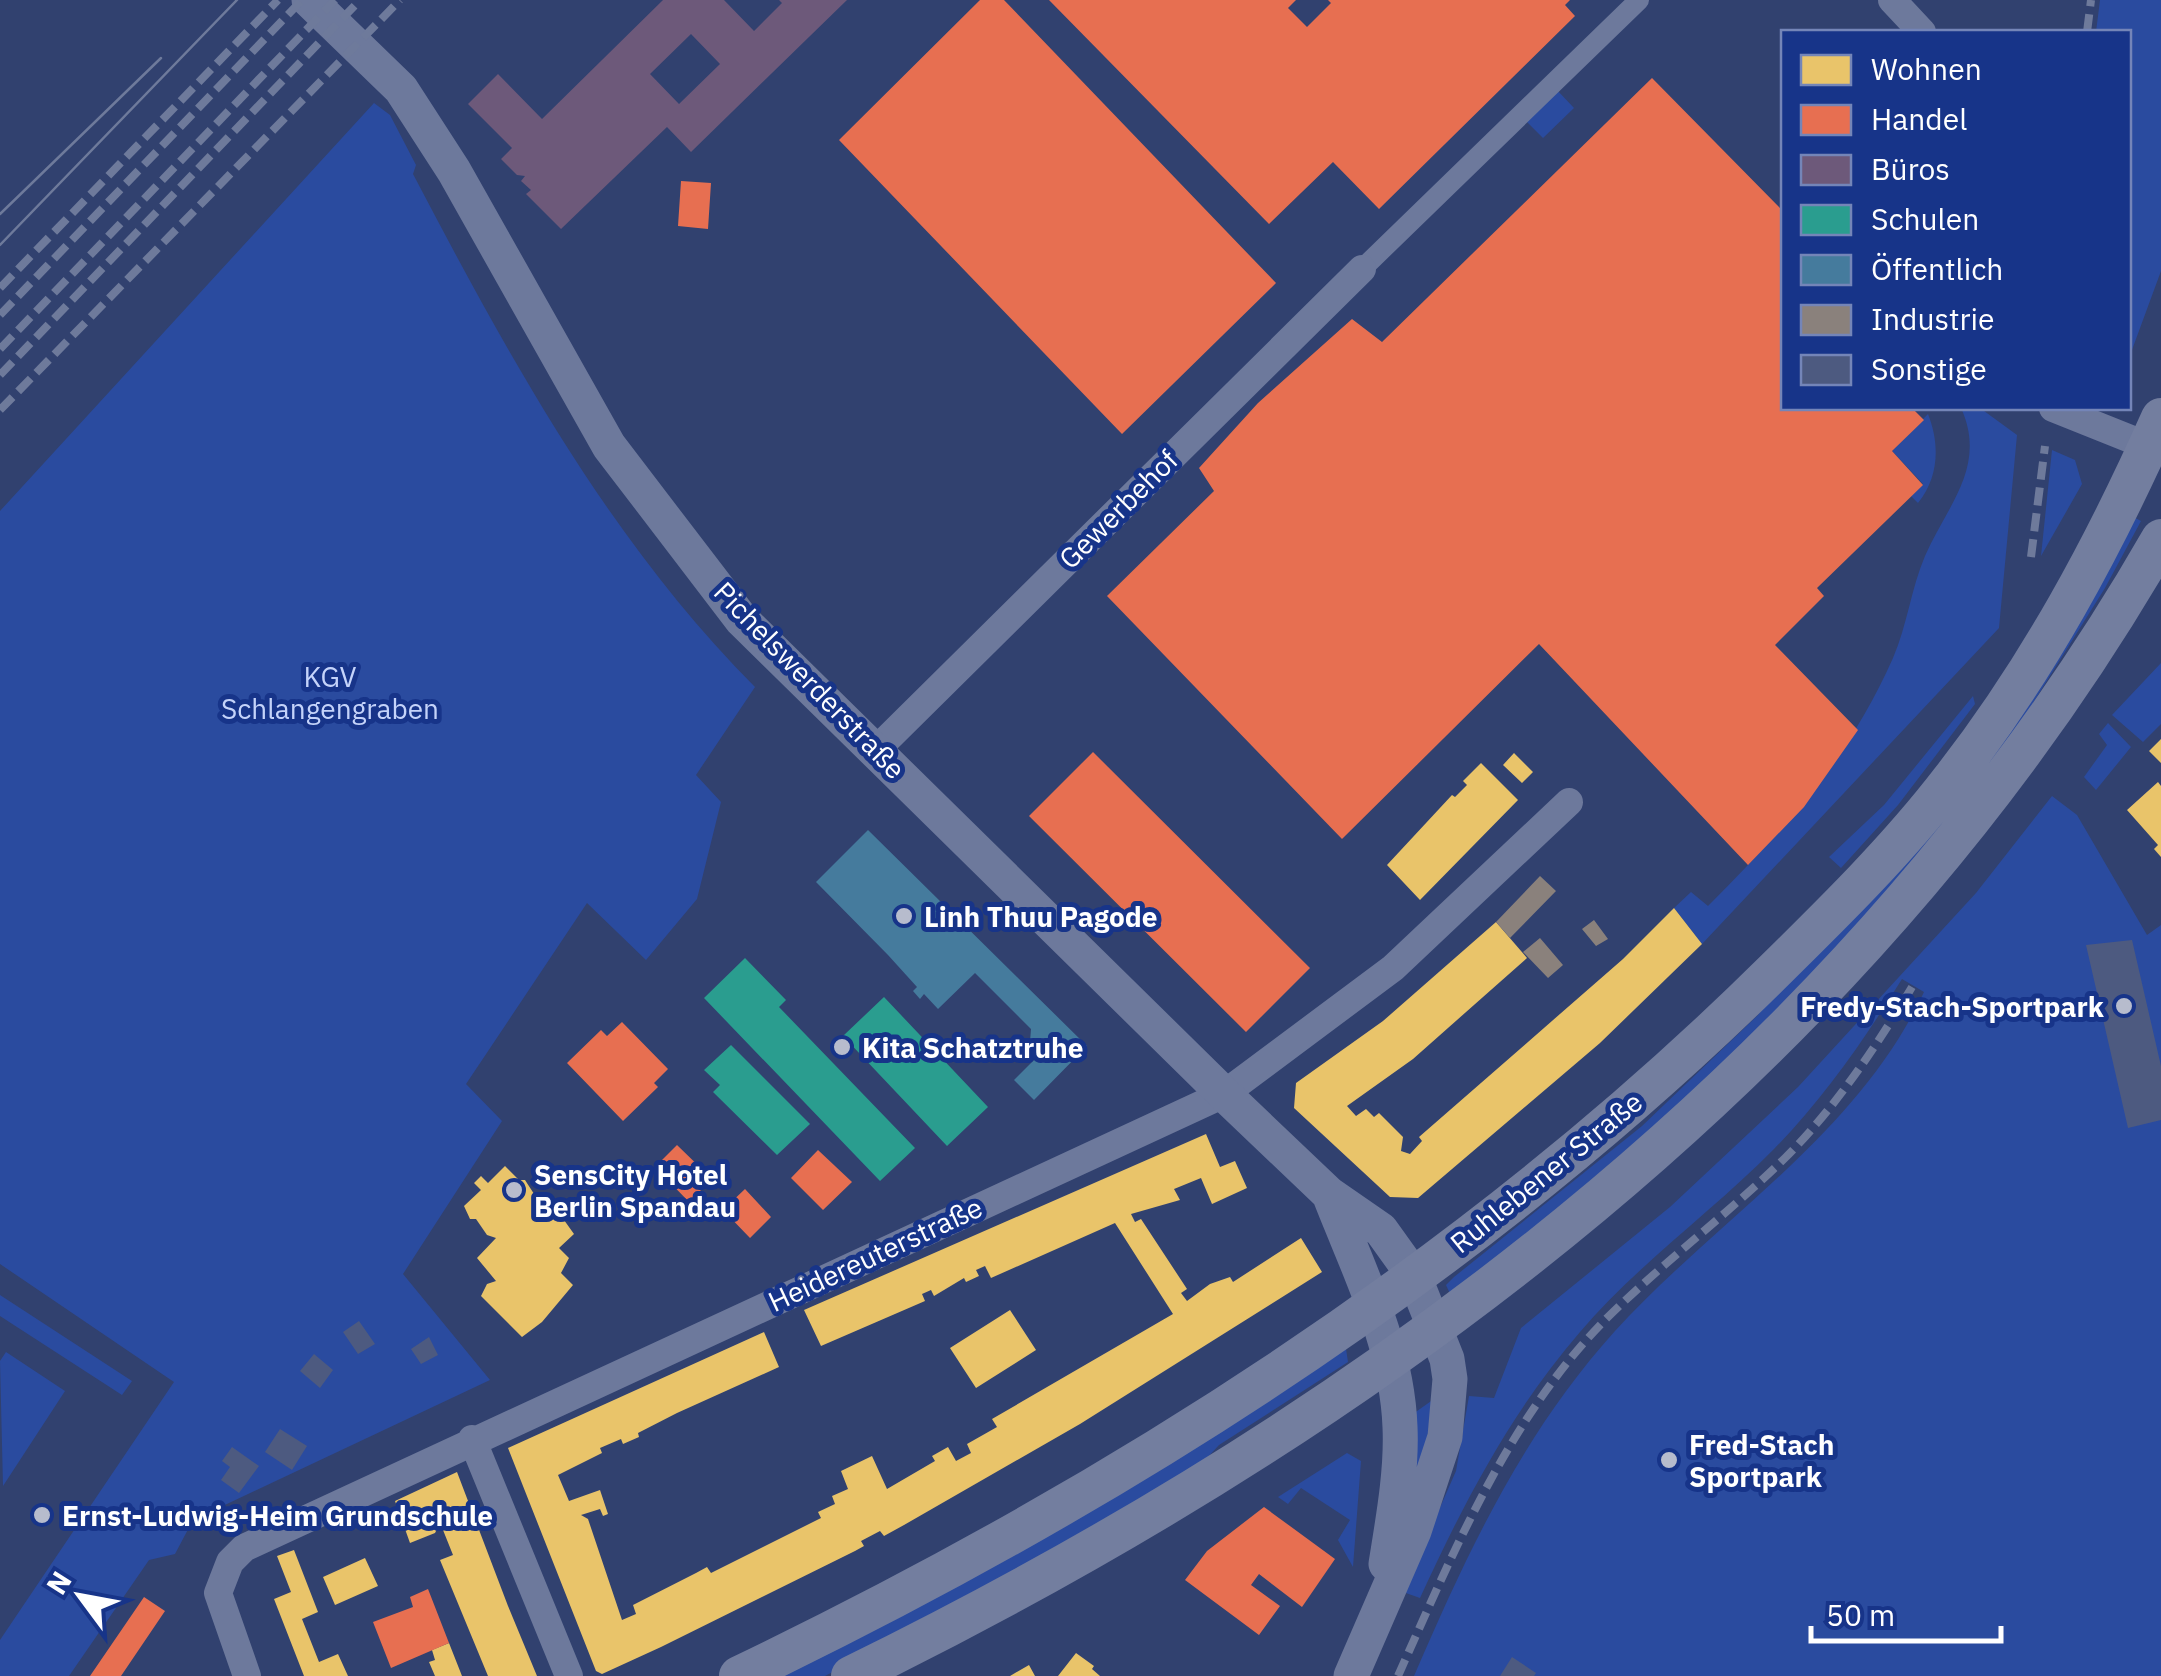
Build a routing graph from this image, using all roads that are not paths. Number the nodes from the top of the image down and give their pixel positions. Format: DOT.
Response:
graph roads {
  1 [pos="310,0"];
  2 [pos="1639,0"];
  3 [pos="1892,0"];
  4 [pos="1920,30"];
  5 [pos="1362,269"];
  6 [pos="2057,410"];
  7 [pos="2158,444"];
  8 [pos="2161,539"];
  9 [pos="876,750"];
  10 [pos="1569,802"];
  11 [pos="1224,1094"];
  12 [pos="1329,1194"];
  13 [pos="1414,1276"];
  14 [pos="1374,1304"];
  15 [pos="1436,1330"];
  16 [pos="1389,1364"];
  17 [pos="472,1439"];
  18 [pos="1381,1600"];
  19 [pos="247,1676"];
  20 [pos="569,1676"];
  21 [pos="739,1676"];
  22 [pos="851,1676"];
  23 [pos="1351,1676"];
  1 -- 9 [label="street, Pichelswerderstraße"];
  2 -- 5 [label="street"];
  3 -- 4 [label="street"];
  5 -- 9 [label="street, Gewerbehof"];
  6 -- 7 [label="street"];
  7 -- 13 [label="main road, Ruhlebener Straße"];
  8 -- 15 [label="main road, Ruhlebener Straße"];
  9 -- 11 [label="street, Pichelswerderstraße"];
  10 -- 11 [label="street, Heidereuterstraße"];
  11 -- 12 [label="street, Pichelswerderstraße"];
  11 -- 17 [label="street, Heidereuterstraße"];
  12 -- 13 [label="street, Pichelswerderstraße"];
  12 -- 14 [label="street, Pichelswerderstraße"];
  13 -- 14 [label="main road, Ruhlebener Straße"];
  13 -- 15 [label="street, Pichelswerderstraße"];
  14 -- 16 [label="street, Pichelswerderstraße"];
  14 -- 21 [label="main road, Ruhlebener Straße"];
  15 -- 16 [label="main road, Ruhlebener Straße"];
  15 -- 18 [label="street, Pichelswerderstraße"];
  16 -- 18 [label="street, Pichelswerderstraße"];
  16 -- 22 [label="main road, Ruhlebener Straße"];
  17 -- 19 [label="street, Heidereuterstraße"];
  17 -- 20 [label="street"];
  18 -- 23 [label="street"];
}
